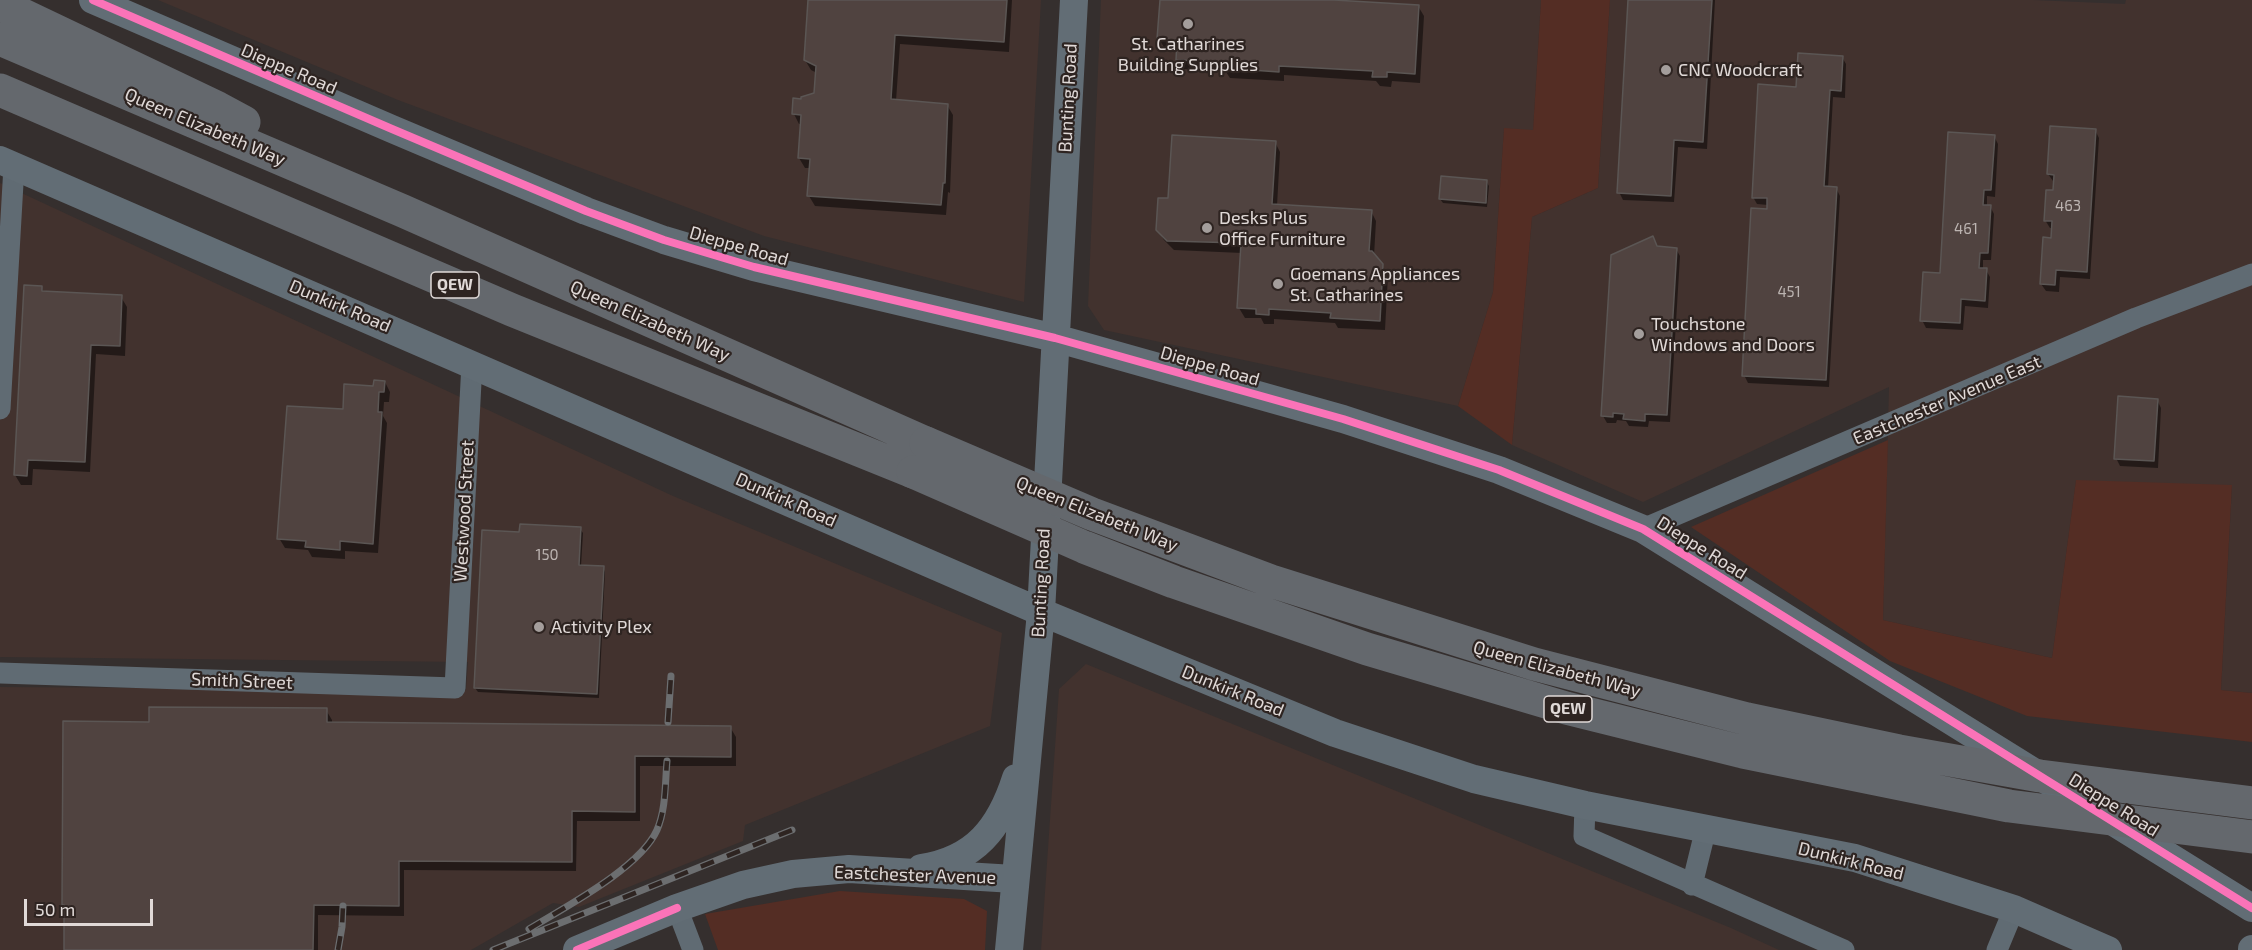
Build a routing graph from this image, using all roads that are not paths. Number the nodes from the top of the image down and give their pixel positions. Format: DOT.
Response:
graph roads {
  1 [pos="93,0"];
  2 [pos="1074,0"];
  3 [pos="0,4"];
  4 [pos="0,39"];
  5 [pos="0,90"];
  6 [pos="7,163"];
  7 [pos="403,211"];
  8 [pos="2252,274"];
  9 [pos="1055,338"];
  10 [pos="472,363"];
  11 [pos="0,409"];
  12 [pos="1643,529"];
  13 [pos="1041,612"];
  14 [pos="456,658"];
  15 [pos="0,673"];
  16 [pos="1030,733"];
  17 [pos="2252,804"];
  18 [pos="1585,805"];
  19 [pos="1706,828"];
  20 [pos="2252,837"];
  21 [pos="904,872"];
  22 [pos="1014,879"];
  23 [pos="1692,885"];
  24 [pos="677,908"];
  25 [pos="2252,908"];
  26 [pos="2014,909"];
  27 [pos="576,950"];
  28 [pos="692,950"];
  29 [pos="1009,950"];
  30 [pos="1844,950"];
  31 [pos="1997,950"];
  32 [pos="2108,950"];
  1 -- 9 [label="street, Dieppe Road"];
  2 -- 9 [label="street, Bunting Road"];
  3 -- 7 [label="highway"];
  4 -- 7 [label="highway, Queen Elizabeth Way / QEW"];
  5 -- 20 [label="highway, Queen Elizabeth Way / QEW, bridge"];
  6 -- 10 [label="street, Dunkirk Road"];
  6 -- 11 [label="street"];
  7 -- 17 [label="highway, Queen Elizabeth Way / QEW, bridge"];
  8 -- 12 [label="street, Eastchester Avenue East"];
  9 -- 12 [label="street, Dieppe Road"];
  9 -- 13 [label="street, Bunting Road"];
  10 -- 13 [label="street, Dunkirk Road"];
  10 -- 14 [label="street, Westwood Street"];
  12 -- 25 [label="street, Dieppe Road"];
  13 -- 16 [label="street, Bunting Road"];
  13 -- 18 [label="street, Dunkirk Road"];
  14 -- 15 [label="street, Smith Street"];
  16 -- 21 [label="street"];
  16 -- 22 [label="street, Bunting Road"];
  18 -- 19 [label="street, Dunkirk Road"];
  18 -- 23 [label="street"];
  19 -- 23 [label="street"];
  19 -- 26 [label="street, Dunkirk Road"];
  21 -- 22 [label="street, Eastchester Avenue"];
  21 -- 24 [label="street, Eastchester Avenue"];
  22 -- 29 [label="street, Bunting Road"];
  23 -- 30 [label="street"];
  24 -- 27 [label="street, Eastchester Avenue"];
  24 -- 28 [label="street"];
  26 -- 31 [label="street"];
  26 -- 32 [label="street, Dunkirk Road"];
}
